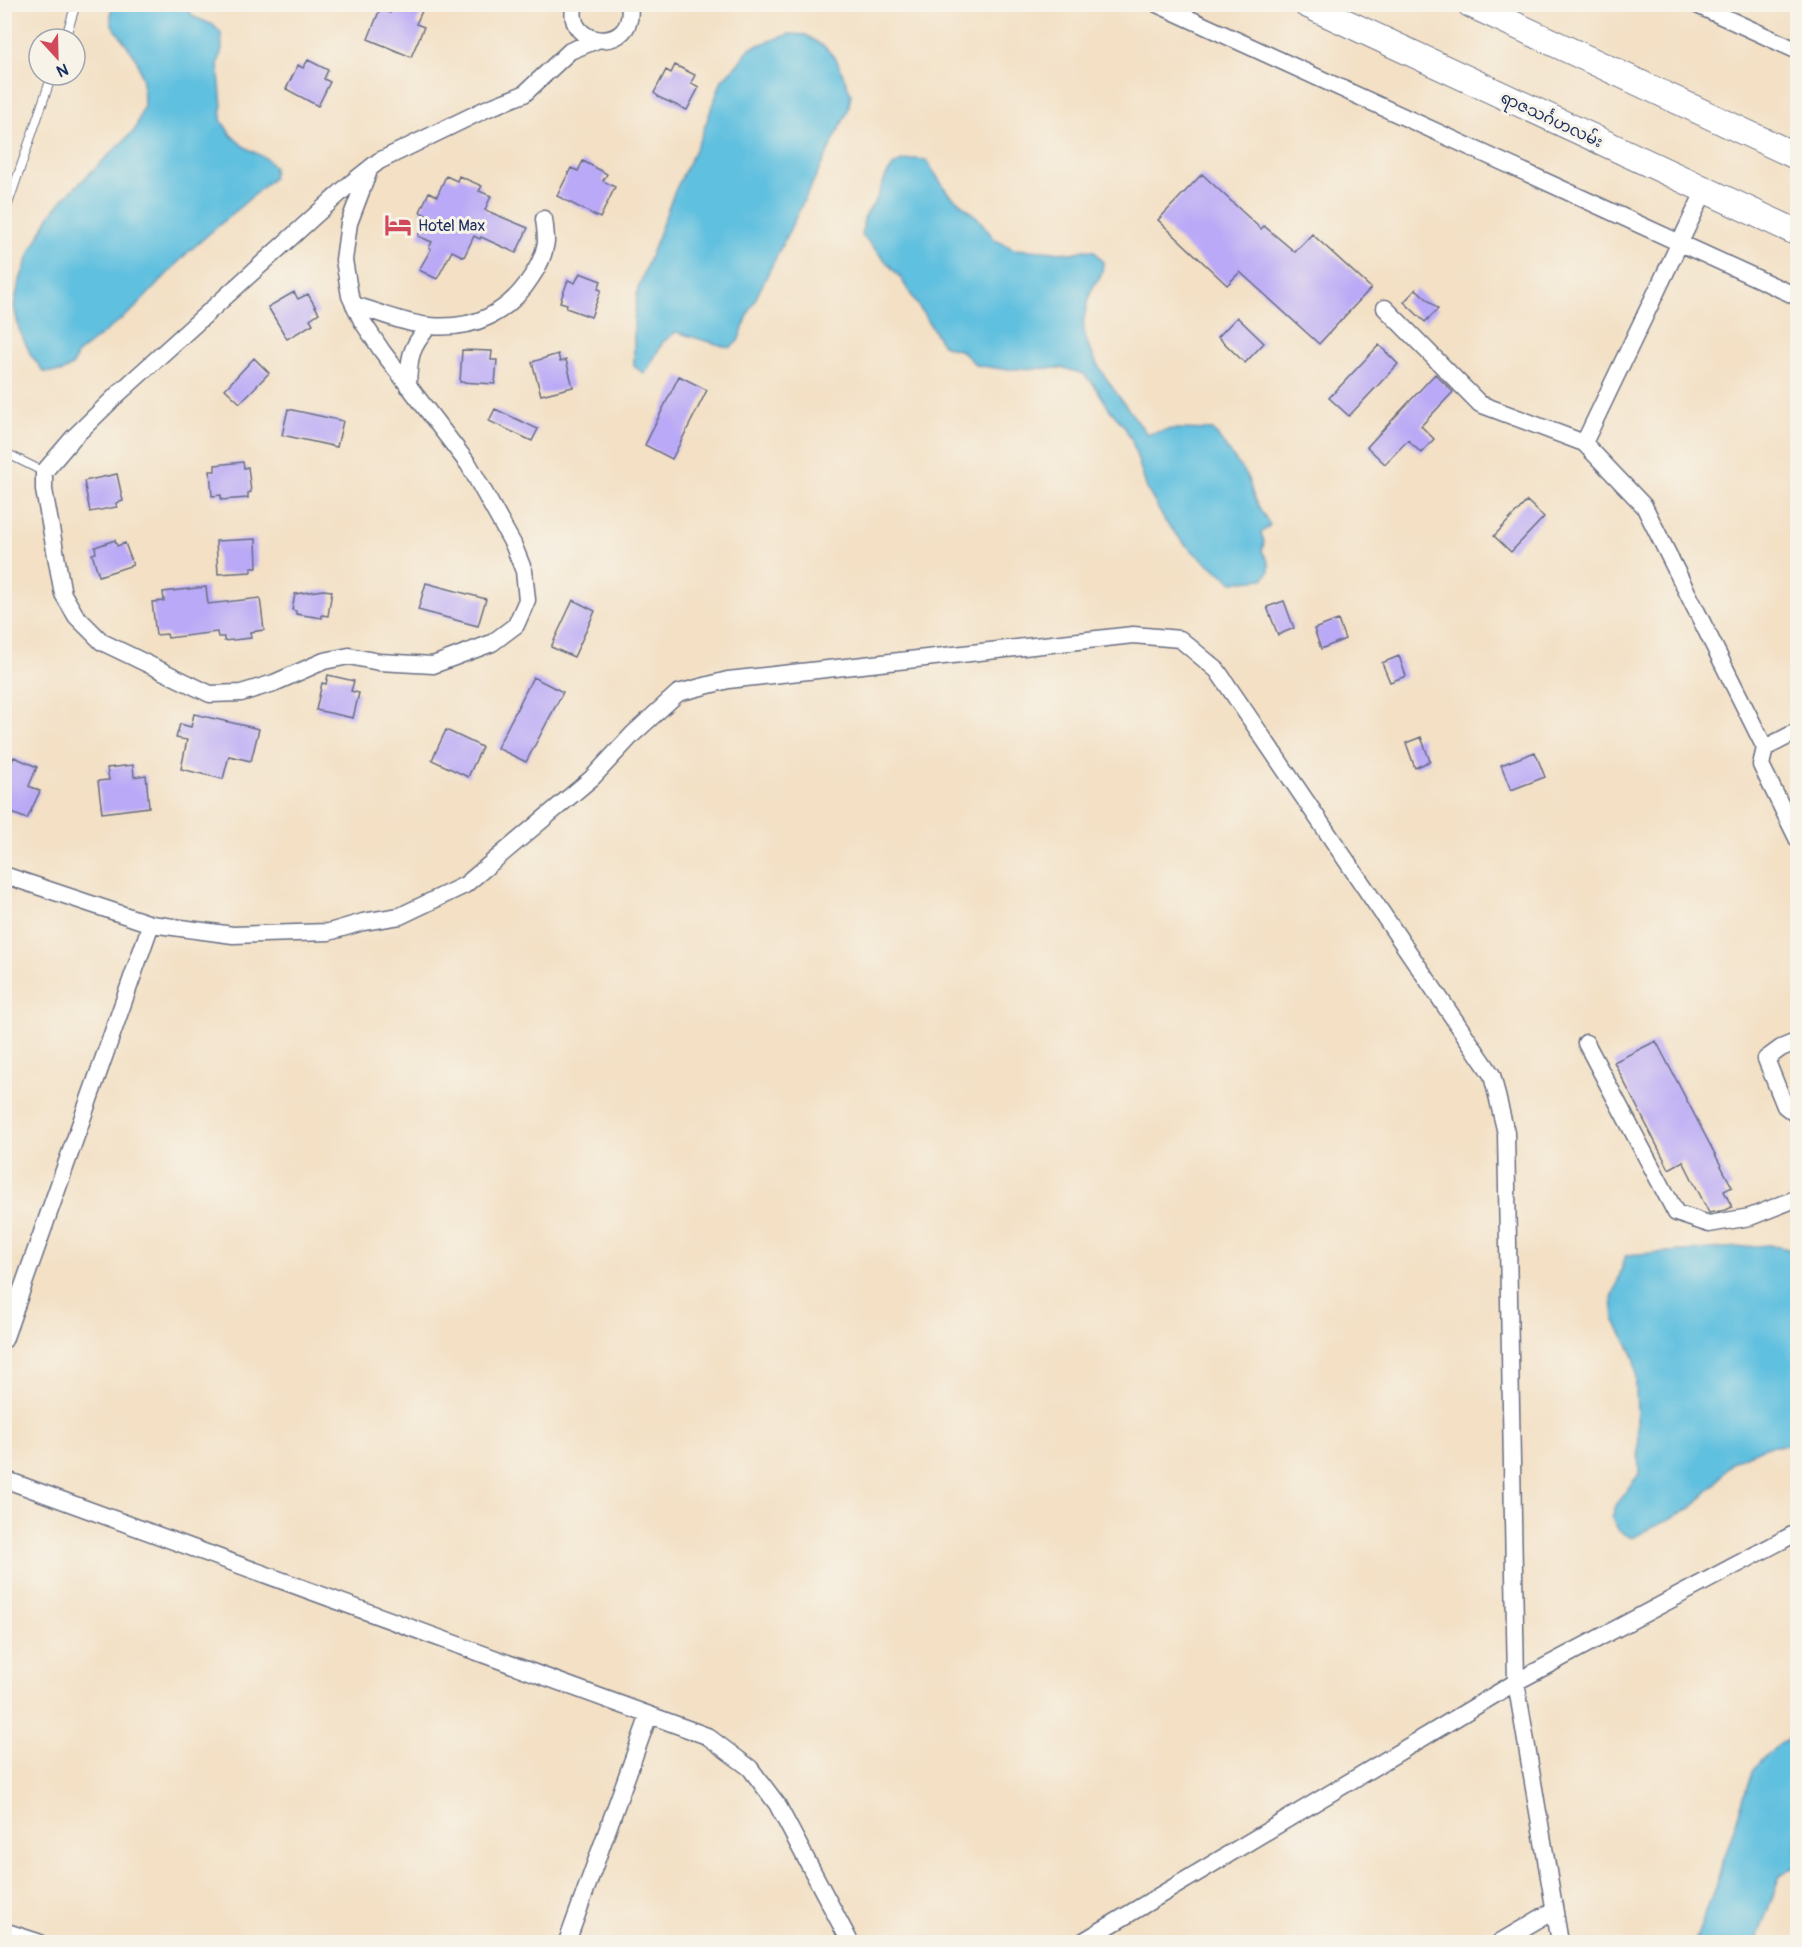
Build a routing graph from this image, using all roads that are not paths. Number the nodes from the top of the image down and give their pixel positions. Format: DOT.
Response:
graph roads {
  1 [pos="76,4"];
  2 [pos="575,4"];
  3 [pos="1157,4"];
  4 [pos="1306,4"];
  5 [pos="1470,4"];
  6 [pos="1695,4"];
  7 [pos="629,5"];
  8 [pos="576,24"];
  9 [pos="69,27"];
  10 [pos="597,40"];
  11 [pos="570,51"];
  12 [pos="1797,51"];
  13 [pos="48,87"];
  14 [pos="1797,156"];
  15 [pos="370,168"];
  16 [pos="1705,190"];
  17 [pos="4,216"];
  18 [pos="544,219"];
  19 [pos="1797,233"];
  20 [pos="1678,242"];
  21 [pos="1797,297"];
  22 [pos="354,305"];
  23 [pos="1385,308"];
  24 [pos="429,326"];
  25 [pos="408,386"];
  26 [pos="1584,443"];
  27 [pos="4,452"];
  28 [pos="44,472"];
  29 [pos="1797,731"];
  30 [pos="1766,748"];
  31 [pos="1797,840"];
  32 [pos="4,875"];
  33 [pos="151,924"];
  34 [pos="1797,1041"];
  35 [pos="1586,1043"];
  36 [pos="1797,1116"];
  37 [pos="1797,1198"];
  38 [pos="4,1340"];
  39 [pos="4,1479"];
  40 [pos="1797,1533"];
  41 [pos="1516,1682"];
  42 [pos="649,1715"];
  43 [pos="1554,1910"];
  44 [pos="4,1931"];
  45 [pos="38,1942"];
  46 [pos="567,1942"];
  47 [pos="850,1942"];
  48 [pos="1082,1942"];
  49 [pos="1500,1942"];
  50 [pos="1560,1942"];
  1 -- 9 [label="lane"];
  2 -- 8 [label="street"];
  3 -- 20 [label="street"];
  4 -- 16 [label="main road, ရာဇသင်္ဂဟလမ်း"];
  5 -- 14 [label="main road"];
  6 -- 12 [label="street"];
  7 -- 10 [label="street"];
  8 -- 10 [label="street"];
  8 -- 11 [label="street"];
  10 -- 11 [label="street"];
  11 -- 15 [label="street"];
  13 -- 17 [label="lane"];
  15 -- 22 [label="street"];
  15 -- 28 [label="street"];
  16 -- 19 [label="main road, ရာဇသင်္ဂဟလမ်း"];
  16 -- 20 [label="street"];
  18 -- 24 [label="street"];
  20 -- 21 [label="street"];
  20 -- 26 [label="street"];
  22 -- 24 [label="street"];
  22 -- 25 [label="street"];
  23 -- 26 [label="street"];
  24 -- 25 [label="street"];
  25 -- 28 [label="street"];
  26 -- 30 [label="street"];
  27 -- 28 [label="lane"];
  29 -- 30 [label="street"];
  30 -- 31 [label="street"];
  32 -- 33 [label="street"];
  33 -- 38 [label="street"];
  33 -- 41 [label="street"];
  34 -- 36 [label="street"];
  35 -- 37 [label="street"];
  39 -- 42 [label="street"];
  40 -- 41 [label="street"];
  41 -- 43 [label="street"];
  41 -- 48 [label="street"];
  42 -- 46 [label="street"];
  42 -- 47 [label="street"];
  43 -- 49 [label="street"];
  43 -- 50 [label="street"];
  44 -- 45 [label="street"];
}
